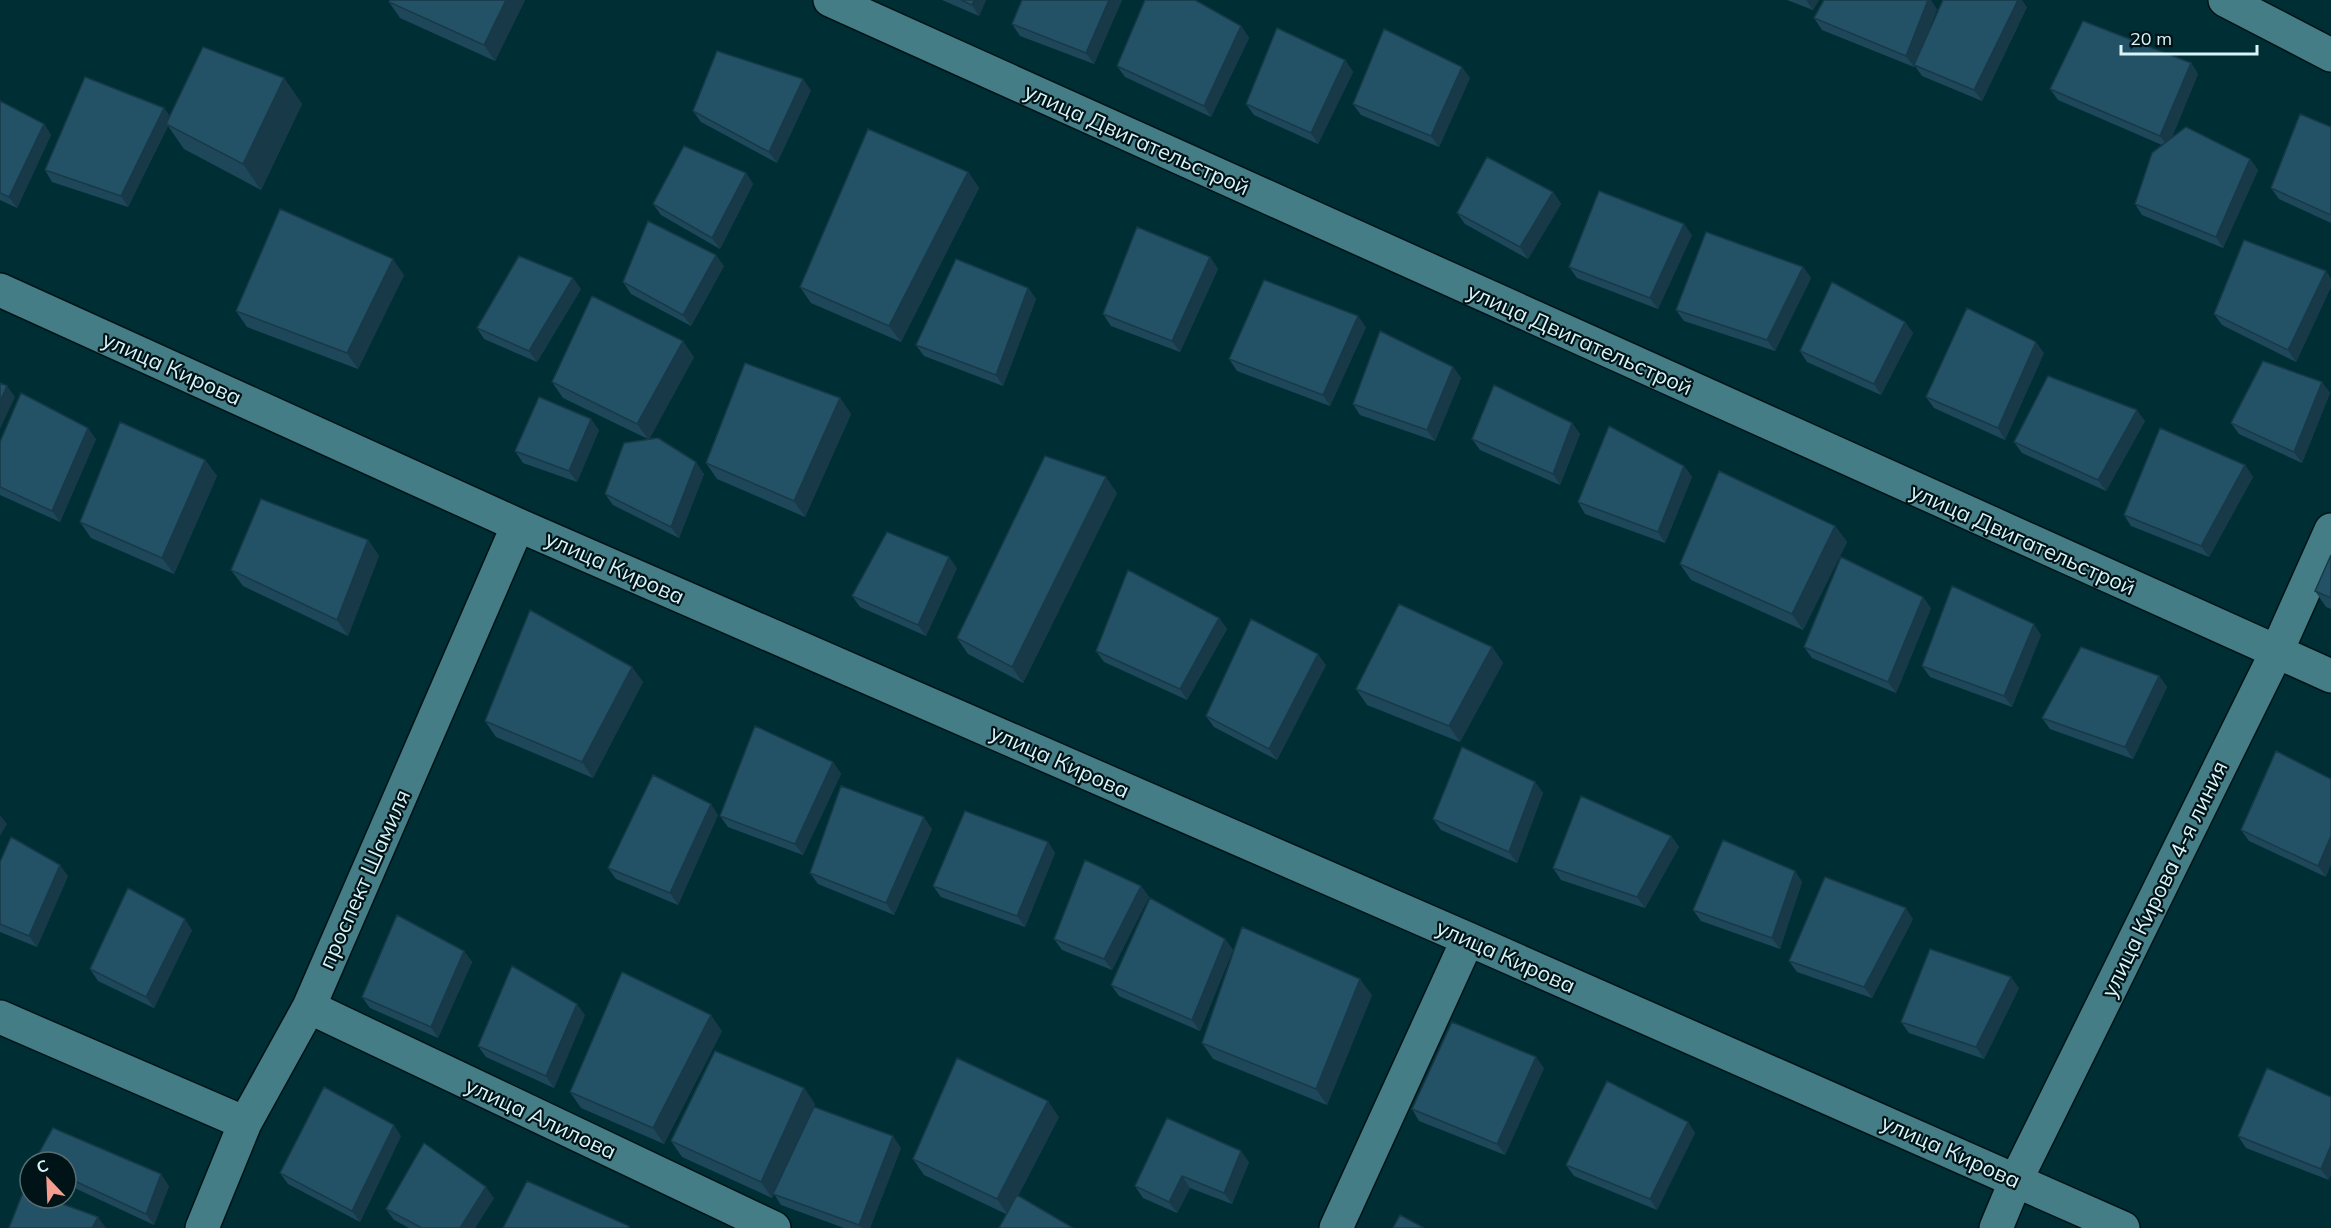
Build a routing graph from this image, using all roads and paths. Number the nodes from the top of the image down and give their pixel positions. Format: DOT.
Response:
graph roads {
  1 [pos="830,0"];
  2 [pos="2225,0"];
  3 [pos="2331,55"];
  4 [pos="0,290"];
  5 [pos="518,525"];
  6 [pos="2331,530"];
  7 [pos="2276,653"];
  8 [pos="2331,676"];
  9 [pos="1468,939"];
  10 [pos="309,1007"];
  11 [pos="0,1017"];
  12 [pos="245,1123"];
  13 [pos="2016,1180"];
  14 [pos="202,1228"];
  15 [pos="774,1228"];
  16 [pos="1336,1228"];
  17 [pos="1996,1228"];
  18 [pos="2123,1228"];
  1 -- 7 [label="street, улица Двигательстрой"];
  2 -- 3 [label="street"];
  4 -- 5 [label="street, улица Кирова"];
  5 -- 9 [label="street, улица Кирова"];
  5 -- 10 [label="street, проспект Шамиля"];
  6 -- 7 [label="street, улица Кирова 4-я линия"];
  7 -- 8 [label="street, улица Двигательстрой"];
  7 -- 13 [label="street, улица Кирова 4-я линия"];
  9 -- 13 [label="street, улица Кирова"];
  9 -- 16 [label="street"];
  10 -- 12 [label="street, проспект Шамиля"];
  10 -- 15 [label="street, улица Алилова"];
  11 -- 12 [label="street"];
  12 -- 14 [label="street, проспект Шамиля"];
  13 -- 17 [label="street, улица Кирова 4-я линия"];
  13 -- 18 [label="street, улица Кирова"];
}
